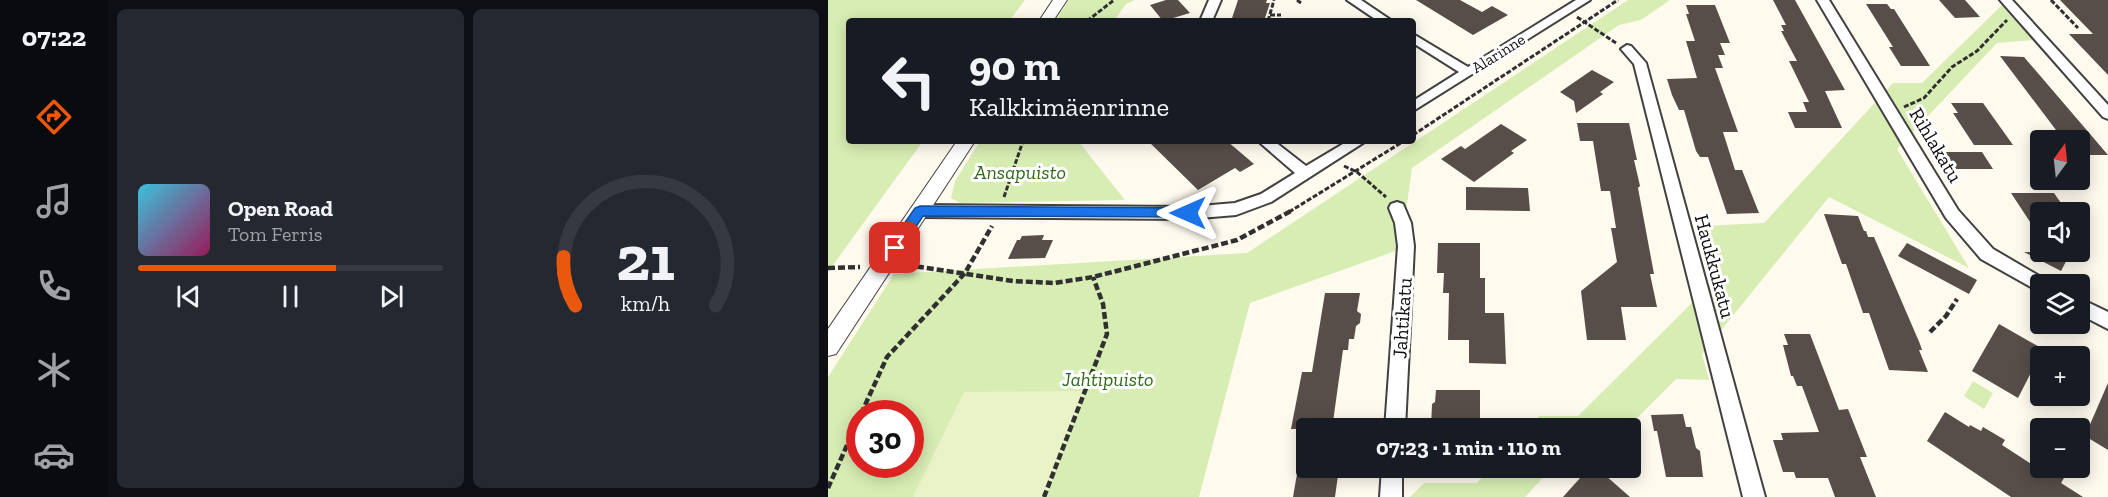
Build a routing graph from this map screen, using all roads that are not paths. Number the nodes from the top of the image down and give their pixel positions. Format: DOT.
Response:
graph roads {
  1 [pos="1060,0"];
  2 [pos="1215,0"];
  3 [pos="1353,0"];
  4 [pos="1584,0"];
  5 [pos="1823,0"];
  6 [pos="2006,0"];
  7 [pos="1048,18"];
  8 [pos="1207,18"];
  9 [pos="1381,18"];
  10 [pos="1416,40"];
  11 [pos="1627,49"];
  12 [pos="1468,72"];
  13 [pos="1416,105"];
  14 [pos="2108,114"];
  15 [pos="964,144"];
  16 [pos="1269,144"];
  17 [pos="1354,144"];
  18 [pos="1306,174"];
  19 [pos="1397,208"];
  20 [pos="920,211"];
  21 [pos="2030,279"];
  22 [pos="2090,311"];
  23 [pos="2108,321"];
  24 [pos="828,347"];
  25 [pos="1396,418"];
  26 [pos="1391,478"];
  27 [pos="1390,497"];
  28 [pos="1754,497"];
  1 -- 7 [label="street"];
  2 -- 8 [label="street"];
  3 -- 9 [label="street"];
  4 -- 12 [label="street, Alarinne"];
  5 -- 21 [label="street, Rihlakatu"];
  6 -- 14 [label="street"];
  10 -- 12 [label="street"];
  11 -- 28 [label="street, Haukkukatu"];
  12 -- 13 [label="street, Alarinne"];
  15 -- 20 [label="street"];
  16 -- 18 [label="street"];
  17 -- 18 [label="street"];
  18 -- 20 [label="street"];
  19 -- 25 [label="street, Jahtikatu"];
  20 -- 24 [label="street"];
  22 -- 23 [label="street"];
  26 -- 27 [label="street"];
}
